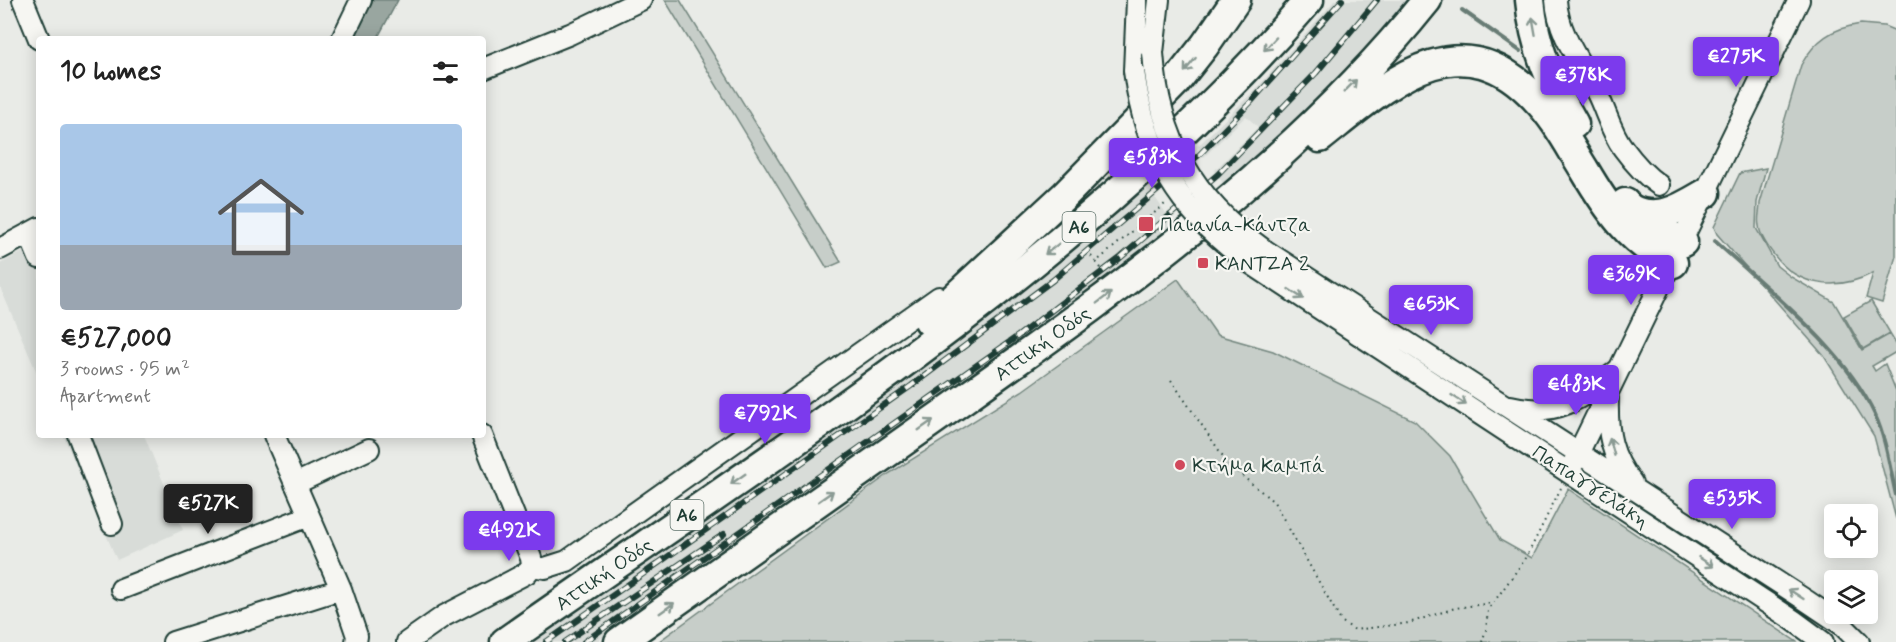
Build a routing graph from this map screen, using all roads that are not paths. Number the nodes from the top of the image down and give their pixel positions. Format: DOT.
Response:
graph roads {
  1 [pos="23,0"];
  2 [pos="361,0"];
  3 [pos="641,0"];
  4 [pos="1137,0"];
  5 [pos="1159,0"];
  6 [pos="1236,0"];
  7 [pos="1309,0"];
  8 [pos="1427,0"];
  9 [pos="1530,0"];
  10 [pos="1556,0"];
  11 [pos="1799,0"];
  12 [pos="38,36"];
  13 [pos="343,36"];
  14 [pos="486,68"];
  15 [pos="1659,185"];
  16 [pos="1706,193"];
  17 [pos="1628,207"];
  18 [pos="34,231"];
  19 [pos="1182,238"];
  20 [pos="0,249"];
  21 [pos="1678,252"];
  22 [pos="974,264"];
  23 [pos="1623,366"];
  24 [pos="1608,394"];
  25 [pos="1497,401"];
  26 [pos="821,421"];
  27 [pos="79,438"];
  28 [pos="275,438"];
  29 [pos="483,438"];
  30 [pos="369,449"];
  31 [pos="1578,454"];
  32 [pos="1569,472"];
  33 [pos="295,483"];
  34 [pos="1639,492"];
  35 [pos="309,516"];
  36 [pos="112,524"];
  37 [pos="532,566"];
  38 [pos="340,589"];
  39 [pos="121,590"];
  40 [pos="173,642"];
  41 [pos="356,642"];
  42 [pos="407,642"];
  43 [pos="505,642"];
  44 [pos="619,642"];
  45 [pos="1822,642"];
  46 [pos="1859,642"];
  1 -- 12 [label="street"];
  2 -- 13 [label="street"];
  3 -- 14 [label="street"];
  4 -- 32 [label="street, Παπαγγελάκη, one-way, bridge"];
  5 -- 25 [label="street, Παπαγγελάκη, bridge"];
  6 -- 26 [label="highway, one-way"];
  7 -- 26 [label="highway, Αττική Οδός / Α6, one-way"];
  19 -- 8 [label="highway, Αττική Οδός, one-way"];
  17 -- 9 [label="highway, one-way"];
  10 -- 15 [label="street"];
  11 -- 16 [label="street"];
  16 -- 17 [label="highway"];
  16 -- 21 [label="street"];
  17 -- 21 [label="highway"];
  18 -- 20 [label="street"];
  19 -- 21 [label="highway"];
  44 -- 19 [label="highway, Αττική Οδός, one-way"];
  21 -- 23 [label="street"];
  22 -- 37 [label="street"];
  23 -- 24 [label="street"];
  23 -- 25 [label="street"];
  24 -- 31 [label="street"];
  34 -- 24 [label="street, one-way"];
  25 -- 31 [label="street, Παπαγγελάκη"];
  26 -- 43 [label="highway, Αττική Οδός / Α6, one-way"];
  27 -- 36 [label="street"];
  28 -- 33 [label="street"];
  29 -- 37 [label="street"];
  30 -- 33 [label="street"];
  31 -- 32 [label="street"];
  31 -- 34 [label="street, Παπαγγελάκη"];
  32 -- 45 [label="street, Παπαγγελάκη, one-way"];
  33 -- 35 [label="street"];
  46 -- 34 [label="street, Παπαγγελάκη, one-way"];
  35 -- 38 [label="street"];
  35 -- 39 [label="street"];
  37 -- 42 [label="street"];
  38 -- 40 [label="street"];
  38 -- 41 [label="street"];
}
